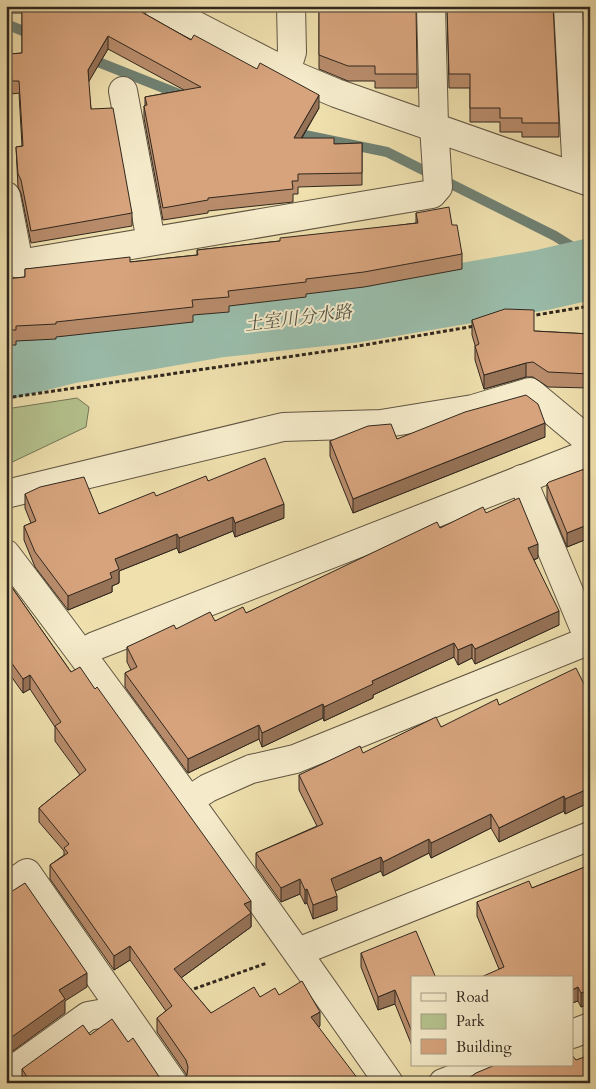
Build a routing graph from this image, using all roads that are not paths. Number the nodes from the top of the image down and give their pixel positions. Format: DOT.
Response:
graph roads {
  1 [pos="158,6"];
  2 [pos="291,6"];
  3 [pos="431,6"];
  4 [pos="568,6"];
  5 [pos="286,72"];
  6 [pos="123,91"];
  7 [pos="434,126"];
  8 [pos="583,179"];
  9 [pos="6,196"];
  10 [pos="151,241"];
  11 [pos="12,265"];
  12 [pos="590,442"];
  13 [pos="590,453"];
  14 [pos="522,479"];
  15 [pos="6,494"];
  16 [pos="6,554"];
  17 [pos="590,640"];
  18 [pos="82,654"];
  19 [pos="188,801"];
  20 [pos="590,836"];
  21 [pos="6,888"];
  22 [pos="298,952"];
  23 [pos="122,1010"];
  24 [pos="590,1027"];
  25 [pos="574,1033"];
  26 [pos="486,1066"];
  27 [pos="6,1075"];
  28 [pos="173,1083"];
  29 [pos="389,1083"];
  30 [pos="443,1083"];
  1 -- 5 [label="street"];
  2 -- 5 [label="street"];
  3 -- 7 [label="street"];
  4 -- 8 [label="street"];
  5 -- 7 [label="street"];
  6 -- 10 [label="street"];
  7 -- 8 [label="street"];
  7 -- 10 [label="street"];
  9 -- 11 [label="street"];
  10 -- 11 [label="street"];
  12 -- 15 [label="street"];
  13 -- 14 [label="street"];
  14 -- 17 [label="street"];
  14 -- 18 [label="street"];
  16 -- 18 [label="street"];
  17 -- 19 [label="street"];
  18 -- 19 [label="street"];
  19 -- 22 [label="street"];
  20 -- 22 [label="street"];
  21 -- 23 [label="street"];
  22 -- 29 [label="street"];
  23 -- 27 [label="street"];
  23 -- 28 [label="street"];
  24 -- 25 [label="street"];
  26 -- 30 [label="street"];
}
